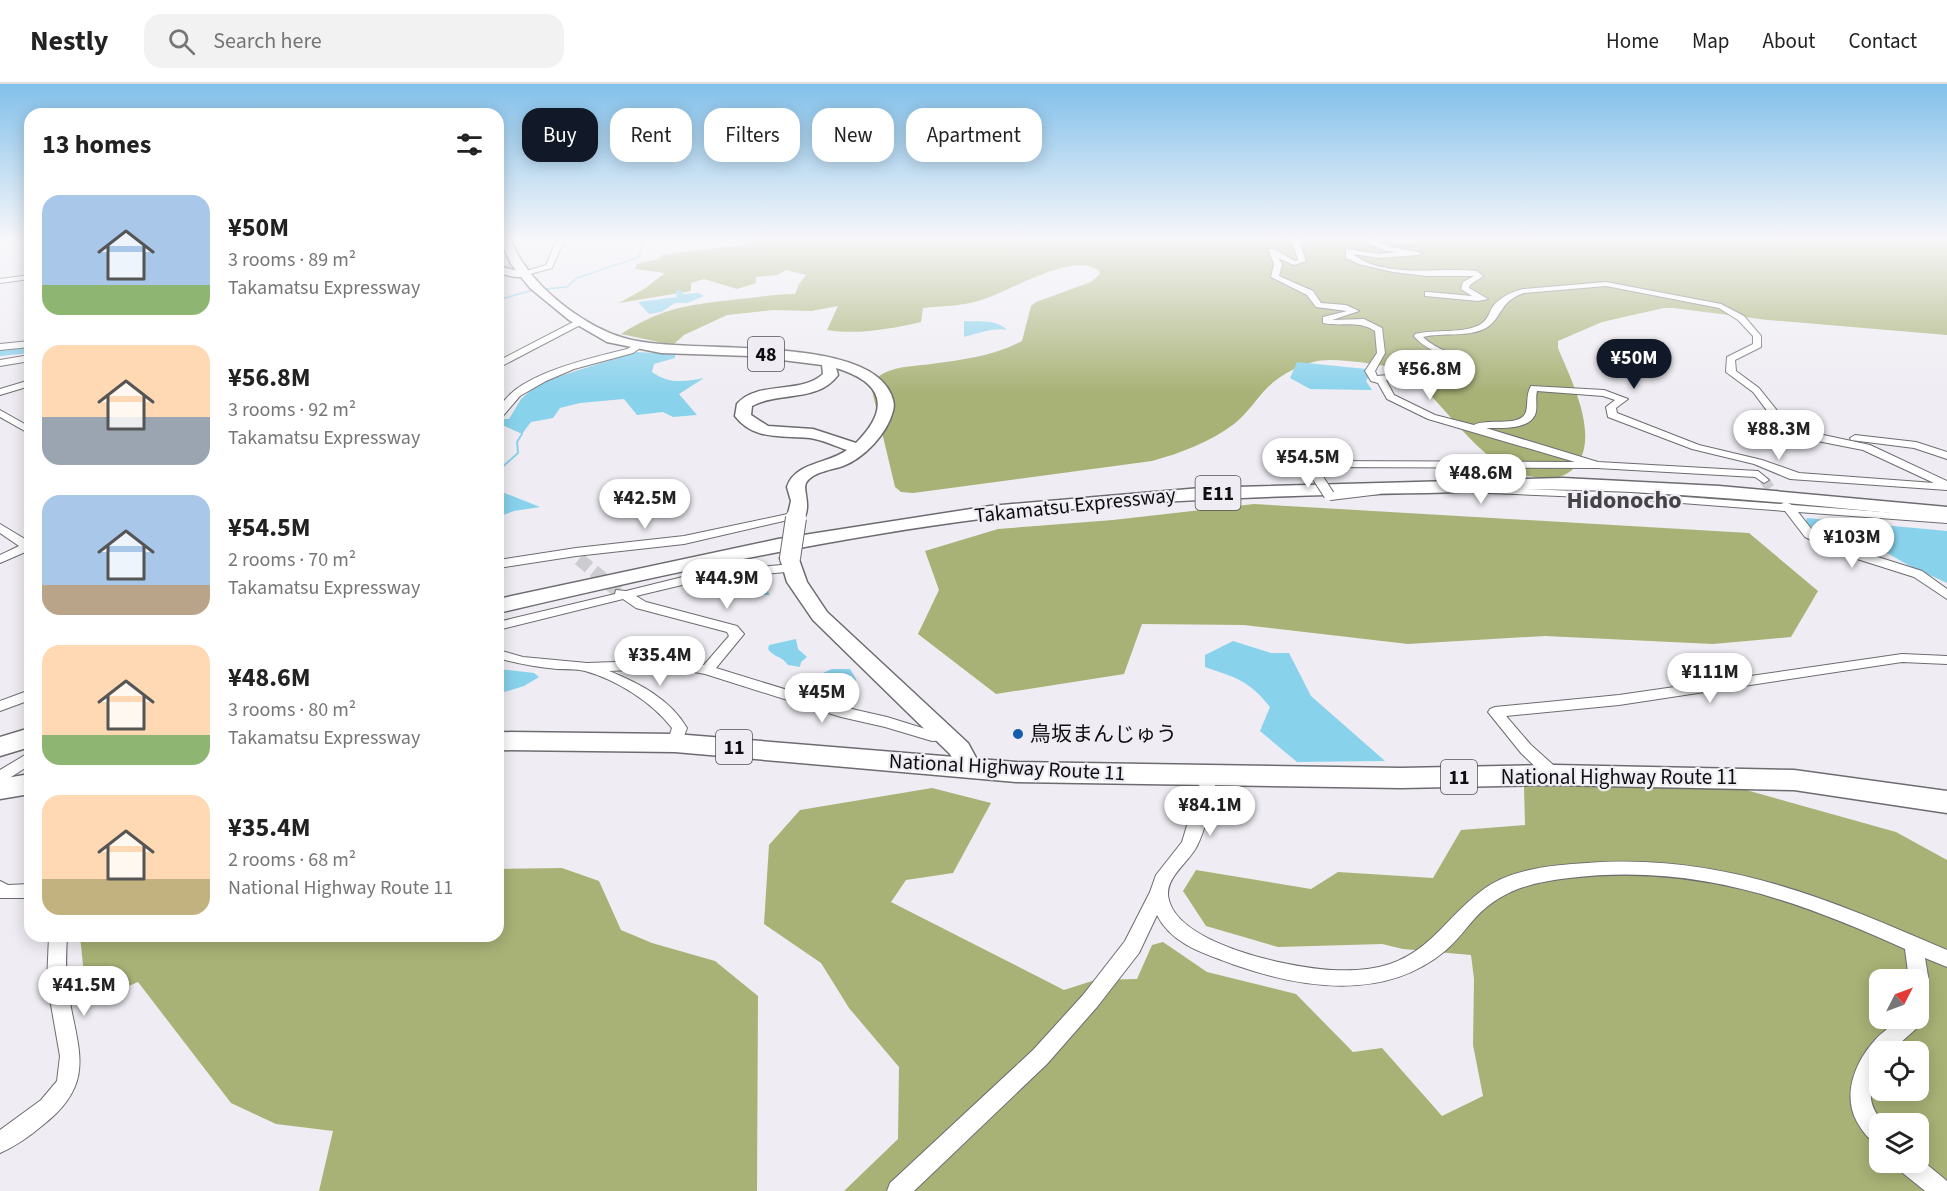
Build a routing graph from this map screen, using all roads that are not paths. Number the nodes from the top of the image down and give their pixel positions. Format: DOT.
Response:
graph roads {
  1 [pos="540,291"];
  2 [pos="1305,291"];
  3 [pos="1468,291"];
  4 [pos="1527,291"];
  5 [pos="1644,291"];
  6 [pos="1428,294"];
  7 [pos="1510,297"];
  8 [pos="1484,299"];
  9 [pos="581,321"];
  10 [pos="24,344"];
  11 [pos="5,346"];
  12 [pos="639,346"];
  13 [pos="24,355"];
  14 [pos="24,359"];
  15 [pos="504,362"];
  16 [pos="0,363"];
  17 [pos="835,363"];
  18 [pos="1374,379"];
  19 [pos="24,385"];
  20 [pos="0,392"];
  21 [pos="504,408"];
  22 [pos="0,413"];
  23 [pos="1462,424"];
  24 [pos="24,427"];
  25 [pos="1807,436"];
  26 [pos="858,449"];
  27 [pos="1947,456"];
  28 [pos="1597,465"];
  29 [pos="1799,477"];
  30 [pos="1947,486"];
  31 [pos="1784,503"];
  32 [pos="1947,505"];
  33 [pos="1947,513"];
  34 [pos="797,517"];
  35 [pos="1947,520"];
  36 [pos="0,528"];
  37 [pos="24,544"];
  38 [pos="24,549"];
  39 [pos="0,559"];
  40 [pos="504,563"];
  41 [pos="791,563"];
  42 [pos="622,594"];
  43 [pos="504,595"];
  44 [pos="1947,595"];
  45 [pos="504,605"];
  46 [pos="504,624"];
  47 [pos="504,656"];
  48 [pos="1947,660"];
  49 [pos="586,667"];
  50 [pos="707,670"];
  51 [pos="24,697"];
  52 [pos="0,706"];
  53 [pos="24,726"];
  54 [pos="0,734"];
  55 [pos="944,736"];
  56 [pos="504,741"];
  57 [pos="675,743"];
  58 [pos="24,748"];
  59 [pos="24,762"];
  60 [pos="969,767"];
  61 [pos="11,772"];
  62 [pos="1554,775"];
  63 [pos="1204,776"];
  64 [pos="0,778"];
  65 [pos="1947,802"];
  66 [pos="0,888"];
  67 [pos="24,891"];
  68 [pos="1159,892"];
  69 [pos="58,942"];
  70 [pos="1914,944"];
  71 [pos="1947,958"];
  72 [pos="1916,969"];
  73 [pos="1903,1029"];
  74 [pos="1869,1121"];
  75 [pos="0,1142"];
  76 [pos="1920,1173"];
  77 [pos="898,1191"];
  78 [pos="1942,1191"];
  1 -- 9 [label="main road, 48"];
  2 -- 18 [label="street"];
  3 -- 8 [label="street"];
  4 -- 7 [label="street"];
  5 -- 25 [label="street"];
  6 -- 8 [label="street"];
  7 -- 8 [label="street"];
  7 -- 18 [label="street"];
  9 -- 12 [label="main road, 48"];
  9 -- 15 [label="street"];
  10 -- 11 [label="street"];
  11 -- 13 [label="street"];
  12 -- 17 [label="main road, 48"];
  12 -- 21 [label="street"];
  14 -- 16 [label="street"];
  17 -- 26 [label="main road, 48"];
  17 -- 26 [label="main road, 48"];
  18 -- 23 [label="street"];
  19 -- 20 [label="street"];
  22 -- 24 [label="street"];
  23 -- 28 [label="street"];
  23 -- 29 [label="street"];
  25 -- 27 [label="street"];
  25 -- 30 [label="street"];
  26 -- 34 [label="main road, 48"];
  28 -- 29 [label="street"];
  28 -- 31 [label="street, bridge"];
  29 -- 30 [label="street"];
  31 -- 35 [label="street"];
  31 -- 44 [label="street"];
  32 -- 43 [label="highway, Takamatsu Expressway / E11"];
  33 -- 45 [label="highway, Takamatsu Expressway / E11"];
  34 -- 40 [label="street"];
  34 -- 41 [label="main road, 48, bridge"];
  36 -- 37 [label="street"];
  38 -- 39 [label="street"];
  41 -- 42 [label="street"];
  41 -- 55 [label="main road"];
  42 -- 46 [label="street"];
  42 -- 50 [label="street"];
  47 -- 49 [label="street"];
  48 -- 62 [label="street"];
  49 -- 50 [label="street"];
  49 -- 57 [label="street"];
  50 -- 55 [label="street"];
  51 -- 52 [label="street"];
  53 -- 54 [label="highway"];
  55 -- 60 [label="main road"];
  56 -- 57 [label="highway, National Highway Route 11 / 11"];
  57 -- 60 [label="highway, National Highway Route 11 / 11"];
  58 -- 61 [label="highway"];
  59 -- 61 [label="street"];
  60 -- 63 [label="highway, National Highway Route 11 / 11"];
  61 -- 64 [label="street"];
  62 -- 63 [label="highway, National Highway Route 11 / 11"];
  62 -- 65 [label="highway, National Highway Route 11 / 11"];
  63 -- 68 [label="street"];
  66 -- 67 [label="street"];
  68 -- 70 [label="street"];
  68 -- 77 [label="street"];
  69 -- 75 [label="street"];
  70 -- 71 [label="street"];
  70 -- 72 [label="street"];
  73 -- 74 [label="street"];
  76 -- 78 [label="street"];
}
